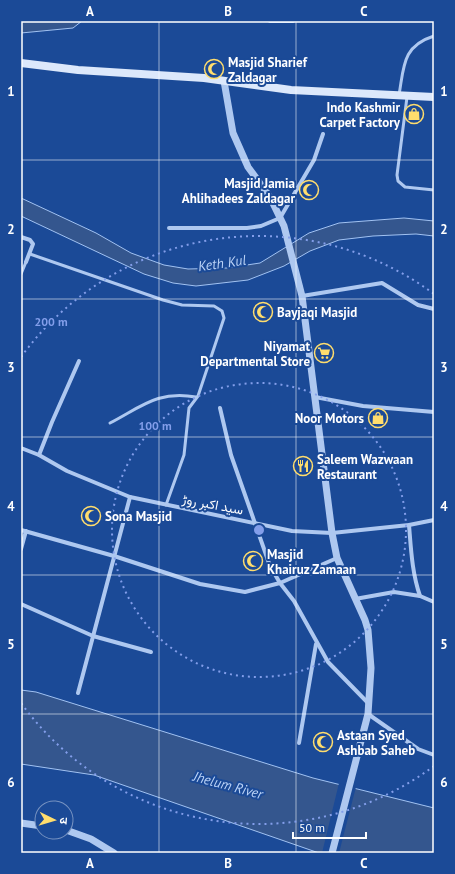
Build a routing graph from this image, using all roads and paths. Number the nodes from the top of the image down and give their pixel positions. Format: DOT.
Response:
graph roads {
  1 [pos="270,21"];
  2 [pos="293,21"];
  3 [pos="434,36"];
  4 [pos="21,63"];
  5 [pos="224,81"];
  6 [pos="399,95"];
  7 [pos="407,95"];
  8 [pos="434,97"];
  9 [pos="323,134"];
  10 [pos="434,190"];
  11 [pos="280,218"];
  12 [pos="169,228"];
  13 [pos="21,237"];
  14 [pos="30,254"];
  15 [pos="26,262"];
  16 [pos="21,274"];
  17 [pos="302,296"];
  18 [pos="434,309"];
  19 [pos="79,361"];
  20 [pos="196,397"];
  21 [pos="315,398"];
  22 [pos="220,408"];
  23 [pos="434,412"];
  24 [pos="110,423"];
  25 [pos="21,448"];
  26 [pos="39,455"];
  27 [pos="130,497"];
  28 [pos="166,505"];
  29 [pos="434,520"];
  30 [pos="256,523"];
  31 [pos="409,525"];
  32 [pos="23,531"];
  33 [pos="332,533"];
  34 [pos="21,549"];
  35 [pos="114,556"];
  36 [pos="338,558"];
  37 [pos="280,584"];
  38 [pos="420,596"];
  39 [pos="355,599"];
  40 [pos="434,602"];
  41 [pos="21,604"];
  42 [pos="93,636"];
  43 [pos="316,644"];
  44 [pos="151,652"];
  45 [pos="78,692"];
  46 [pos="369,704"];
  47 [pos="368,714"];
  48 [pos="299,743"];
  49 [pos="434,755"];
  50 [pos="21,823"];
  51 [pos="34,825"];
  52 [pos="74,833"];
  53 [pos="114,853"];
  54 [pos="332,853"];
  1 -- 2 [label="street"];
  3 -- 6 [label="lane"];
  4 -- 5 [label="main road"];
  5 -- 6 [label="main road"];
  5 -- 11 [label="street"];
  6 -- 7 [label="main road"];
  7 -- 8 [label="main road"];
  7 -- 10 [label="lane"];
  9 -- 11 [label="street"];
  11 -- 12 [label="street"];
  11 -- 17 [label="street"];
  13 -- 14 [label="street"];
  14 -- 15 [label="street"];
  14 -- 20 [label="lane"];
  15 -- 16 [label="lane"];
  17 -- 18 [label="street"];
  17 -- 21 [label="street"];
  19 -- 26 [label="street"];
  20 -- 24 [label="lane"];
  20 -- 28 [label="lane"];
  21 -- 23 [label="street"];
  21 -- 33 [label="street"];
  22 -- 30 [label="street"];
  25 -- 26 [label="street, سید اکبر روڑ"];
  26 -- 27 [label="street, سید اکبر روڑ"];
  27 -- 28 [label="street, سید اکبر روڑ"];
  27 -- 35 [label="street"];
  28 -- 30 [label="street, سید اکبر روڑ"];
  29 -- 31 [label="street, سید اکبر روڑ"];
  30 -- 33 [label="street, سید اکبر روڑ"];
  30 -- 37 [label="street"];
  31 -- 33 [label="street, سید اکبر روڑ"];
  31 -- 38 [label="street"];
  32 -- 34 [label="street"];
  32 -- 35 [label="street"];
  33 -- 36 [label="street"];
  35 -- 37 [label="street"];
  35 -- 42 [label="street"];
  36 -- 37 [label="street"];
  36 -- 39 [label="street"];
  37 -- 43 [label="street"];
  38 -- 39 [label="street"];
  38 -- 40 [label="street"];
  39 -- 46 [label="street"];
  41 -- 42 [label="street"];
  42 -- 44 [label="street"];
  42 -- 45 [label="street"];
  43 -- 46 [label="street"];
  43 -- 48 [label="street"];
  46 -- 47 [label="street"];
  47 -- 49 [label="street"];
  47 -- 54 [label="street"];
  50 -- 51 [label="street"];
  52 -- 53 [label="street"];
}
